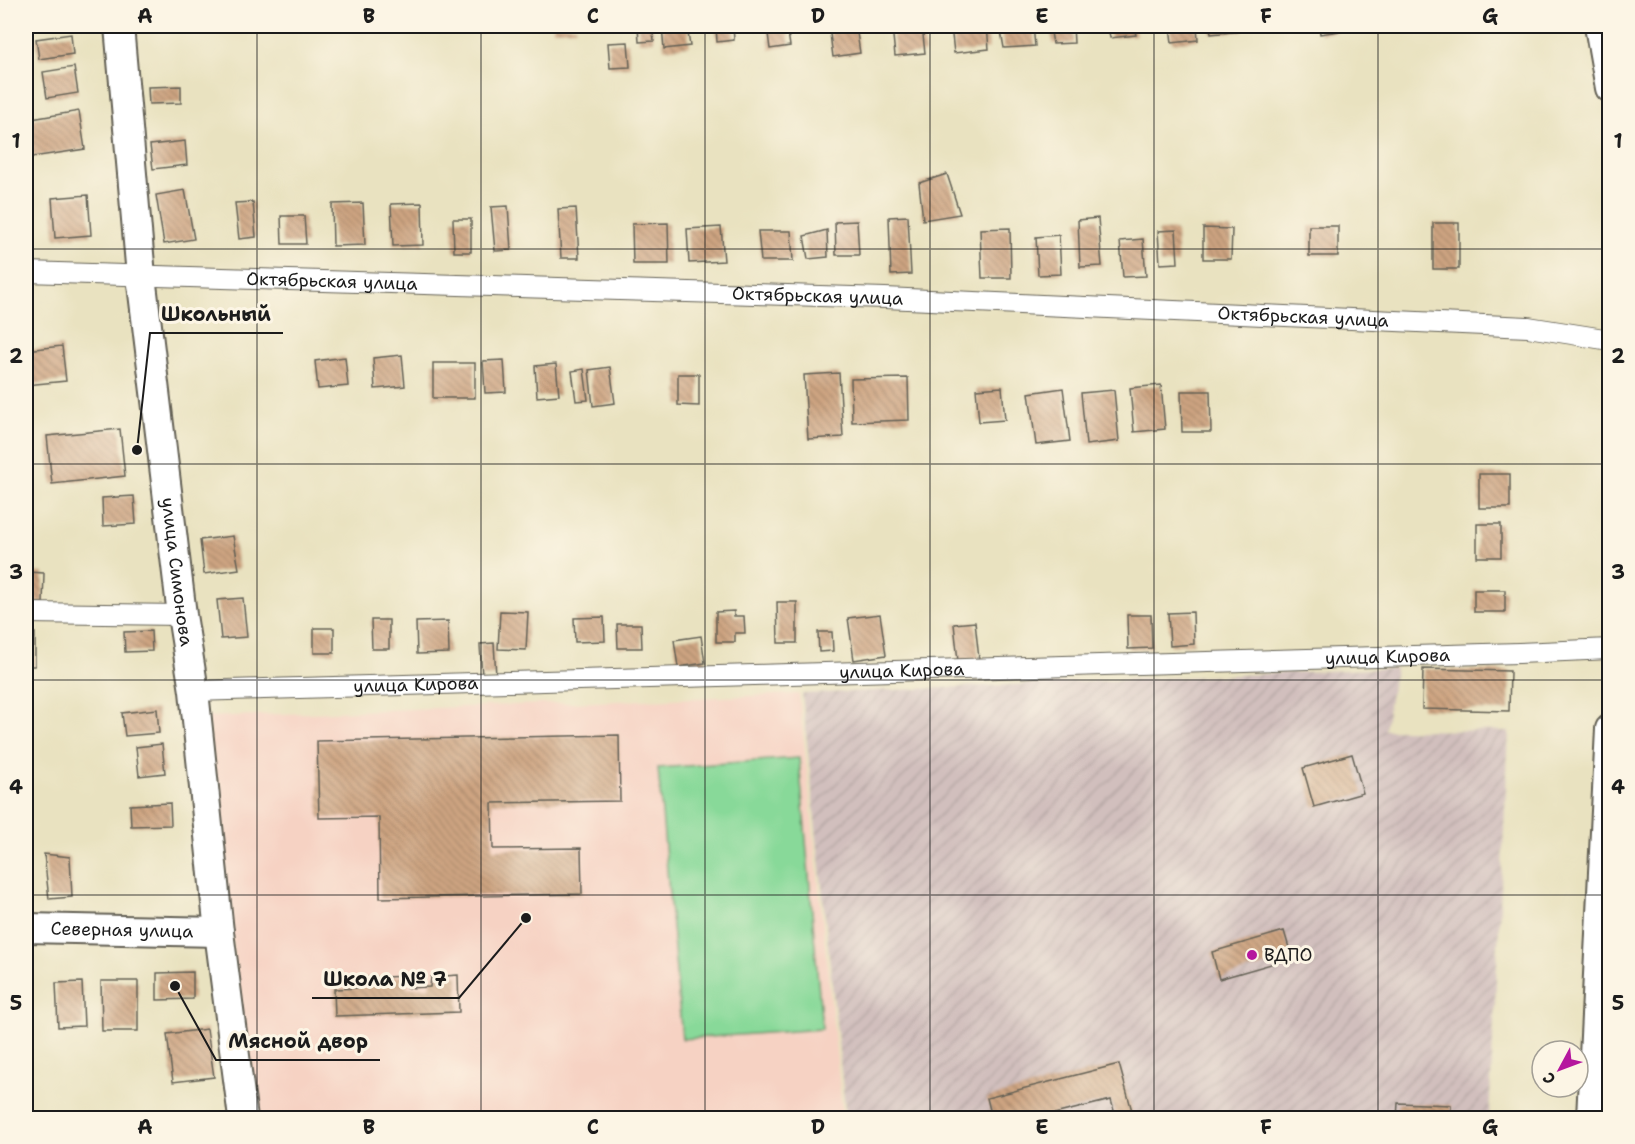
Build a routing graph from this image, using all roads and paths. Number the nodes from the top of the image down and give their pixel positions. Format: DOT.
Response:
graph roads {
  1 [pos="119,26"];
  2 [pos="1599,26"];
  3 [pos="1610,88"];
  4 [pos="26,272"];
  5 [pos="141,276"];
  6 [pos="1610,340"];
  7 [pos="26,613"];
  8 [pos="182,615"];
  9 [pos="1610,649"];
  10 [pos="194,691"];
  11 [pos="1610,729"];
  12 [pos="26,928"];
  13 [pos="219,932"];
  14 [pos="243,1119"];
  15 [pos="1591,1119"];
  1 -- 5 [label="street, улица Симонова"];
  2 -- 3 [label="street"];
  4 -- 5 [label="street, Октябрьская улица"];
  5 -- 6 [label="street, Октябрьская улица"];
  5 -- 8 [label="street, улица Симонова"];
  7 -- 8 [label="street"];
  8 -- 10 [label="street, улица Симонова"];
  9 -- 10 [label="street, улица Кирова"];
  10 -- 13 [label="street, улица Симонова"];
  11 -- 15 [label="street"];
  12 -- 13 [label="street, Северная улица"];
  13 -- 14 [label="street, улица Симонова"];
}
